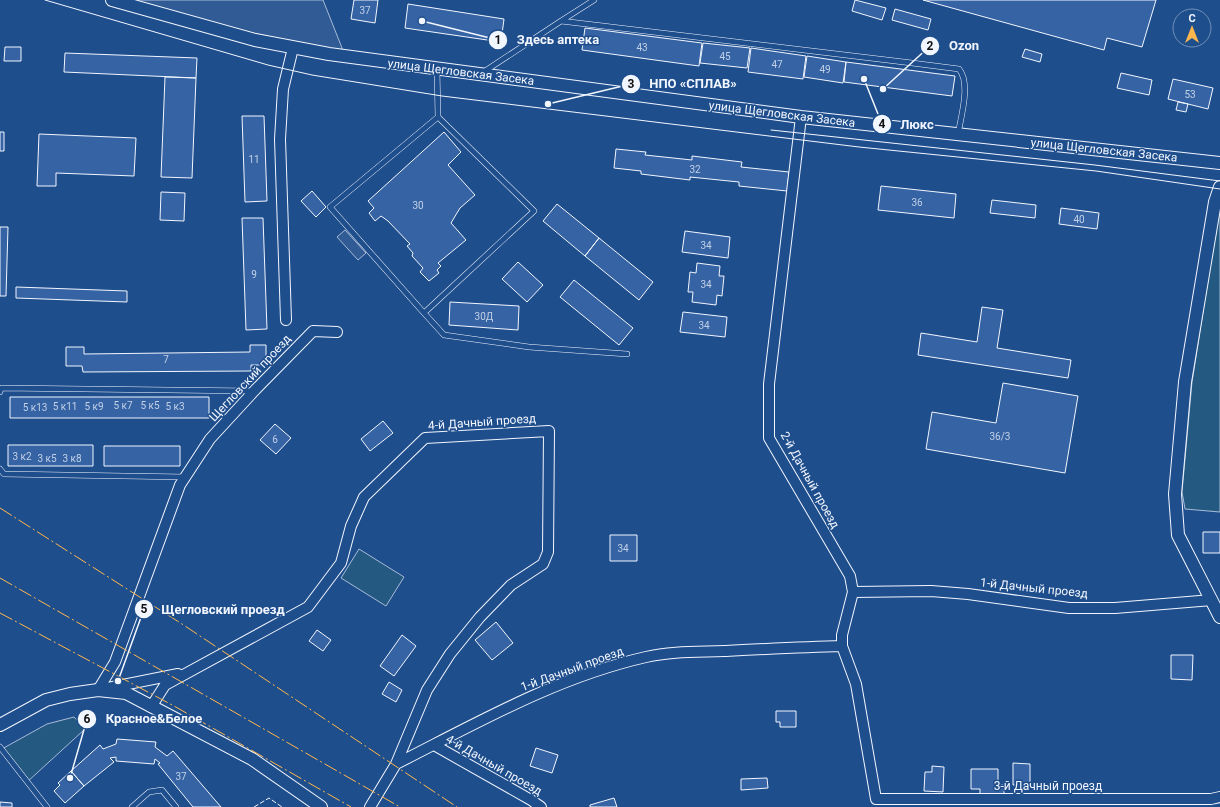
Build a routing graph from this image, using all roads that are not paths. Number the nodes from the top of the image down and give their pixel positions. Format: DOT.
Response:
graph roads {
  1 [pos="112,0"];
  2 [pos="594,0"];
  3 [pos="136,3"];
  4 [pos="561,21"];
  5 [pos="293,48"];
  6 [pos="437,69"];
  7 [pos="480,74"];
  8 [pos="438,117"];
  9 [pos="801,117"];
  10 [pos="958,134"];
  11 [pos="1220,163"];
  12 [pos="1220,187"];
  13 [pos="424,313"];
  14 [pos="286,320"];
  15 [pos="337,332"];
  16 [pos="627,354"];
  17 [pos="254,391"];
  18 [pos="0,392"];
  19 [pos="0,469"];
  20 [pos="185,477"];
  21 [pos="853,592"];
  22 [pos="1212,600"];
  23 [pos="1220,617"];
  24 [pos="842,646"];
  25 [pos="186,673"];
  26 [pos="98,690"];
  27 [pos="151,707"];
  28 [pos="0,725"];
  29 [pos="434,745"];
  30 [pos="0,747"];
  31 [pos="396,764"];
  32 [pos="1220,797"];
  33 [pos="876,799"];
  34 [pos="47,807"];
  35 [pos="132,807"];
  36 [pos="176,807"];
  37 [pos="321,807"];
  38 [pos="370,807"];
  39 [pos="540,807"];
  1 -- 3 [label="street, улица Щегловская Засека"];
  2 -- 4 [label="lane"];
  3 -- 5 [label="street, улица Щегловская Засека"];
  4 -- 7 [label="lane"];
  4 -- 10 [label="lane"];
  5 -- 6 [label="street, улица Щегловская Засека"];
  5 -- 14 [label="street, Щегловский проезд"];
  6 -- 7 [label="street, улица Щегловская Засека"];
  6 -- 8 [label="lane"];
  7 -- 9 [label="street, улица Щегловская Засека"];
  8 -- 13 [label="lane"];
  8 -- 13 [label="lane"];
  9 -- 10 [label="street, улица Щегловская Засека"];
  9 -- 21 [label="street, 2-й Дачный проезд"];
  10 -- 11 [label="street, улица Щегловская Засека"];
  12 -- 22 [label="street"];
  13 -- 16 [label="lane"];
  15 -- 17 [label="street, Щегловский проезд"];
  17 -- 18 [label="lane"];
  17 -- 20 [label="street, Щегловский проезд"];
  19 -- 20 [label="lane"];
  20 -- 26 [label="street, Щегловский проезд"];
  21 -- 22 [label="street, 1-й Дачный проезд"];
  21 -- 24 [label="street, 2-й Дачный проезд"];
  22 -- 23 [label="street"];
  24 -- 29 [label="street, 1-й Дачный проезд"];
  24 -- 33 [label="street, 2-й Дачный проезд"];
  25 -- 26 [label="street"];
  25 -- 27 [label="street, 4-й Дачный проезд"];
  25 -- 31 [label="street, 4-й Дачный проезд"];
  26 -- 27 [label="street"];
  26 -- 28 [label="street"];
  27 -- 37 [label="street"];
  29 -- 31 [label="street, 1-й Дачный проезд"];
  29 -- 39 [label="street, 4-й Дачный проезд"];
  30 -- 34 [label="lane"];
  31 -- 38 [label="street, 4-й Дачный проезд"];
  32 -- 33 [label="street, 3-й Дачный проезд"];
  35 -- 36 [label="lane"];
}
